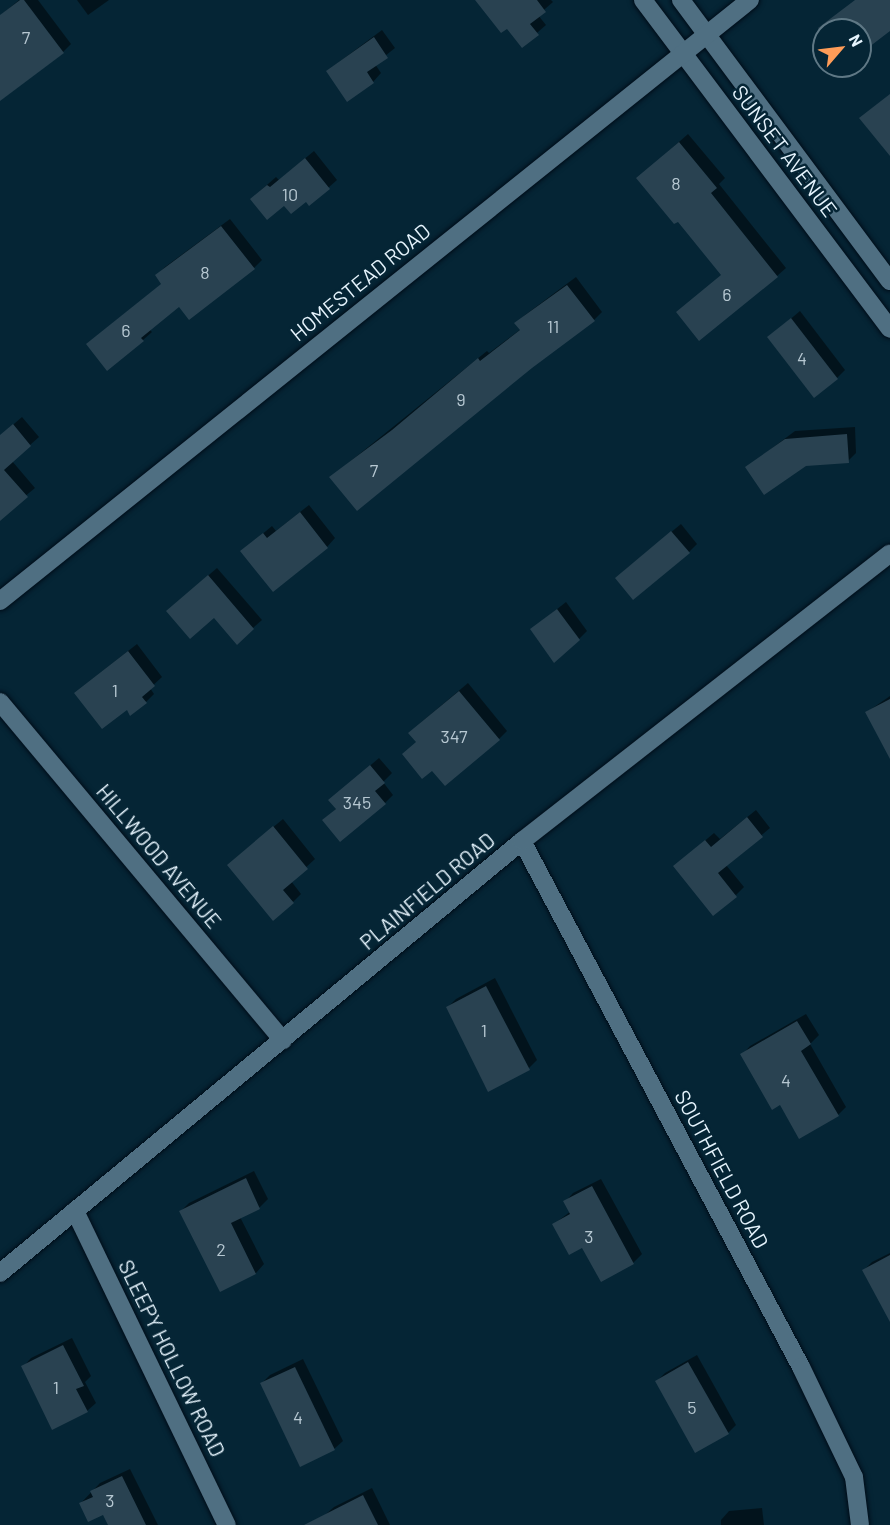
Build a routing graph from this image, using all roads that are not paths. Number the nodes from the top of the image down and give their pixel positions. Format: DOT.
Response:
graph roads {
  1 [pos="643,0"];
  2 [pos="681,0"];
  3 [pos="750,0"];
  4 [pos="706,35"];
  5 [pos="683,52"];
  6 [pos="890,281"];
  7 [pos="890,329"];
  8 [pos="890,553"];
  9 [pos="0,601"];
  10 [pos="0,702"];
  11 [pos="522,841"];
  12 [pos="283,1040"];
  13 [pos="75,1212"];
  14 [pos="0,1273"];
  15 [pos="227,1525"];
  16 [pos="860,1525"];
  1 -- 5 [label="street, SUNSET AVENUE"];
  2 -- 4 [label="street, SUNSET AVENUE"];
  3 -- 4 [label="street, HOMESTEAD ROAD"];
  4 -- 5 [label="street, HOMESTEAD ROAD"];
  4 -- 6 [label="street, SUNSET AVENUE"];
  5 -- 7 [label="street, SUNSET AVENUE"];
  5 -- 9 [label="street, HOMESTEAD ROAD"];
  8 -- 11 [label="street, PLAINFIELD ROAD"];
  10 -- 12 [label="street, HILLWOOD AVENUE"];
  11 -- 12 [label="street, PLAINFIELD ROAD"];
  11 -- 16 [label="street, SOUTHFIELD ROAD"];
  12 -- 13 [label="street, PLAINFIELD ROAD"];
  13 -- 14 [label="street, PLAINFIELD ROAD"];
  13 -- 15 [label="street, SLEEPY HOLLOW ROAD"];
}
